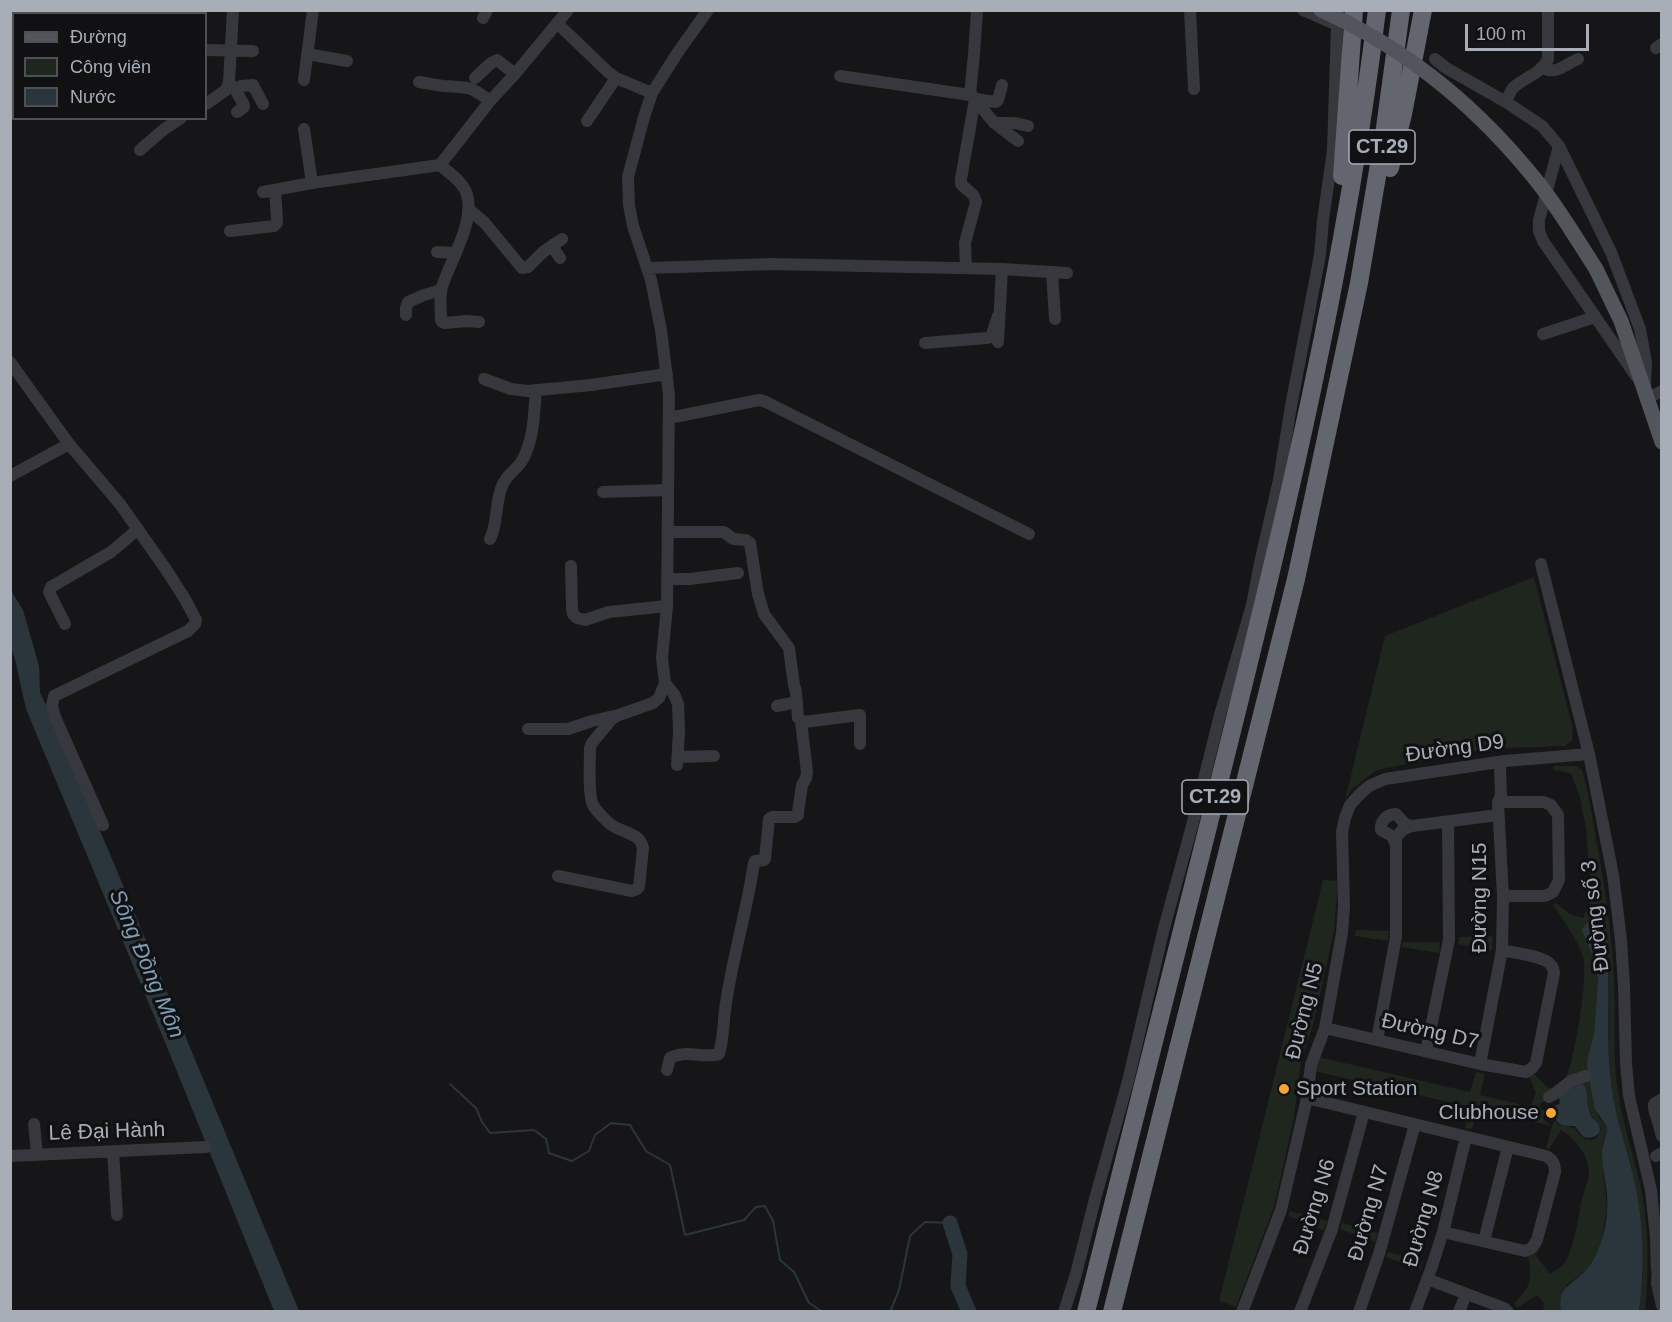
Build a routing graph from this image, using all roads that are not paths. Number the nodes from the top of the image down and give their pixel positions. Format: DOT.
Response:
graph roads {
  1 [pos="233,10"];
  2 [pos="313,10"];
  3 [pos="568,10"];
  4 [pos="708,10"];
  5 [pos="977,10"];
  6 [pos="1190,10"];
  7 [pos="1303,10"];
  8 [pos="1321,10"];
  9 [pos="1354,10"];
  10 [pos="1377,10"];
  11 [pos="1401,10"];
  12 [pos="1423,10"];
  13 [pos="1548,10"];
  14 [pos="557,23"];
  15 [pos="207,50"];
  16 [pos="230,50"];
  17 [pos="253,51"];
  18 [pos="307,54"];
  19 [pos="1435,59"];
  20 [pos="1578,59"];
  21 [pos="347,61"];
  22 [pos="1542,68"];
  23 [pos="515,74"];
  24 [pos="840,76"];
  25 [pos="475,78"];
  26 [pos="616,78"];
  27 [pos="304,80"];
  28 [pos="419,82"];
  29 [pos="1002,85"];
  30 [pos="232,86"];
  31 [pos="1194,89"];
  32 [pos="652,93"];
  33 [pos="974,98"];
  34 [pos="490,101"];
  35 [pos="1506,102"];
  36 [pos="207,103"];
  37 [pos="262,104"];
  38 [pos="237,112"];
  39 [pos="178,120"];
  40 [pos="587,121"];
  41 [pos="994,123"];
  42 [pos="1028,126"];
  43 [pos="304,129"];
  44 [pos="1018,141"];
  45 [pos="1560,146"];
  46 [pos="140,150"];
  47 [pos="440,165"];
  48 [pos="312,183"];
  49 [pos="468,209"];
  50 [pos="230,231"];
  51 [pos="555,244"];
  52 [pos="437,252"];
  53 [pos="456,253"];
  54 [pos="560,258"];
  55 [pos="545,264"];
  56 [pos="648,268"];
  57 [pos="966,268"];
  58 [pos="1002,269"];
  59 [pos="1052,272"];
  60 [pos="1067,273"];
  61 [pos="1335,280"];
  62 [pos="1359,283"];
  63 [pos="441,290"];
  64 [pos="406,315"];
  65 [pos="998,316"];
  66 [pos="1594,317"];
  67 [pos="1055,319"];
  68 [pos="479,322"];
  69 [pos="1542,334"];
  70 [pos="998,342"];
  71 [pos="925,343"];
  72 [pos="14,367"];
  73 [pos="667,374"];
  74 [pos="484,379"];
  75 [pos="10,385"];
  76 [pos="536,390"];
  77 [pos="1662,391"];
  78 [pos="1646,393"];
  79 [pos="669,418"];
  80 [pos="1662,442"];
  81 [pos="69,444"];
  82 [pos="10,476"];
  83 [pos="668,490"];
  84 [pos="603,492"];
  85 [pos="138,529"];
  86 [pos="668,532"];
  87 [pos="1029,534"];
  88 [pos="490,539"];
  89 [pos="1541,564"];
  90 [pos="571,566"];
  91 [pos="738,573"];
  92 [pos="667,579"];
  93 [pos="667,606"];
  94 [pos="65,624"];
  95 [pos="665,683"];
  96 [pos="797,702"];
  97 [pos="777,706"];
  98 [pos="616,716"];
  99 [pos="801,721"];
  100 [pos="528,729"];
  101 [pos="860,744"];
  102 [pos="1589,754"];
  103 [pos="714,756"];
  104 [pos="1496,762"];
  105 [pos="1498,802"];
  106 [pos="1498,815"];
  107 [pos="1345,818"];
  108 [pos="1448,822"];
  109 [pos="103,825"];
  110 [pos="1412,826"];
  111 [pos="1395,843"];
  112 [pos="558,876"];
  113 [pos="1503,896"];
  114 [pos="1502,950"];
  115 [pos="1325,1028"];
  116 [pos="1377,1040"];
  117 [pos="1426,1051"];
  118 [pos="1480,1064"];
  119 [pos="667,1070"];
  120 [pos="1586,1076"];
  121 [pos="1549,1097"];
  122 [pos="1307,1098"];
  123 [pos="1662,1099"];
  124 [pos="1364,1112"];
  125 [pos="34,1124"];
  126 [pos="1414,1124"];
  127 [pos="1662,1136"];
  128 [pos="1466,1137"];
  129 [pos="206,1147"];
  130 [pos="1508,1147"];
  131 [pos="113,1151"];
  132 [pos="37,1154"];
  133 [pos="10,1156"];
  134 [pos="1651,1190"];
  135 [pos="117,1215"];
  136 [pos="1662,1224"];
  137 [pos="1443,1232"];
  138 [pos="1484,1241"];
  139 [pos="1662,1251"];
  140 [pos="1657,1273"];
  141 [pos="1427,1279"];
  142 [pos="1466,1294"];
  143 [pos="1662,1306"];
  144 [pos="1064,1311"];
  145 [pos="1086,1311"];
  146 [pos="1112,1311"];
  147 [pos="1242,1311"];
  148 [pos="1300,1311"];
  149 [pos="1359,1311"];
  150 [pos="1415,1311"];
  151 [pos="1460,1311"];
  152 [pos="1508,1311"];
  153 [pos="1655,1311"];
  1 -- 16 [label="street"];
  2 -- 18 [label="street"];
  3 -- 14 [label="street"];
  4 -- 32 [label="street"];
  5 -- 33 [label="street"];
  6 -- 31 [label="street"];
  7 -- 144 [label="street"];
  8 -- 78 [label="main road, bridge"];
  9 -- 61 [label="highway"];
  10 -- 61 [label="highway, CT.29"];
  11 -- 62 [label="highway, CT.29"];
  12 -- 62 [label="highway"];
  13 -- 22 [label="street"];
  14 -- 23 [label="street"];
  14 -- 26 [label="street"];
  15 -- 16 [label="street"];
  16 -- 17 [label="street"];
  16 -- 30 [label="street"];
  18 -- 21 [label="street"];
  18 -- 27 [label="street"];
  19 -- 35 [label="street"];
  20 -- 22 [label="street"];
  22 -- 35 [label="street"];
  23 -- 25 [label="street"];
  23 -- 34 [label="street"];
  24 -- 33 [label="street"];
  26 -- 32 [label="street"];
  26 -- 40 [label="street"];
  28 -- 34 [label="street"];
  29 -- 33 [label="street"];
  30 -- 36 [label="street"];
  30 -- 37 [label="street"];
  30 -- 38 [label="street"];
  32 -- 56 [label="street"];
  33 -- 41 [label="street"];
  33 -- 57 [label="street"];
  34 -- 47 [label="street"];
  35 -- 45 [label="street"];
  39 -- 46 [label="street"];
  41 -- 42 [label="street"];
  41 -- 44 [label="street"];
  43 -- 48 [label="street"];
  45 -- 66 [label="street"];
  45 -- 78 [label="street"];
  47 -- 48 [label="street"];
  47 -- 49 [label="street"];
  48 -- 50 [label="street"];
  49 -- 51 [label="street"];
  49 -- 53 [label="street"];
  51 -- 54 [label="street"];
  51 -- 55 [label="street"];
  52 -- 53 [label="street"];
  53 -- 63 [label="street"];
  56 -- 57 [label="street"];
  56 -- 73 [label="street"];
  57 -- 58 [label="street"];
  58 -- 59 [label="street"];
  58 -- 65 [label="street"];
  59 -- 60 [label="street"];
  59 -- 67 [label="street"];
  61 -- 145 [label="highway, CT.29"];
  62 -- 146 [label="highway, CT.29"];
  63 -- 64 [label="street"];
  63 -- 68 [label="street"];
  65 -- 70 [label="street"];
  65 -- 71 [label="street"];
  66 -- 69 [label="street"];
  66 -- 78 [label="street"];
  72 -- 75 [label="street"];
  72 -- 81 [label="street"];
  73 -- 76 [label="street"];
  73 -- 79 [label="street"];
  74 -- 76 [label="street"];
  76 -- 88 [label="street"];
  77 -- 78 [label="street"];
  78 -- 80 [label="main road"];
  79 -- 83 [label="street"];
  79 -- 87 [label="street"];
  81 -- 82 [label="street"];
  81 -- 85 [label="street"];
  83 -- 84 [label="street"];
  83 -- 86 [label="street"];
  85 -- 94 [label="street"];
  85 -- 109 [label="street"];
  86 -- 92 [label="street"];
  86 -- 96 [label="street"];
  89 -- 102 [label="street, Đường số 3"];
  90 -- 93 [label="street"];
  91 -- 92 [label="street"];
  92 -- 93 [label="street"];
  93 -- 95 [label="street"];
  95 -- 98 [label="street"];
  95 -- 103 [label="street"];
  96 -- 97 [label="street"];
  96 -- 99 [label="street"];
  98 -- 100 [label="street"];
  98 -- 112 [label="street"];
  99 -- 101 [label="street"];
  99 -- 119 [label="street"];
  102 -- 104 [label="street, Đường D9"];
  102 -- 134 [label="street, Đường số 3"];
  104 -- 105 [label="street, Đường N15"];
  104 -- 107 [label="street, Đường D9"];
  105 -- 106 [label="street, Đường N15"];
  105 -- 113 [label="street"];
  106 -- 108 [label="street"];
  106 -- 113 [label="street, Đường N15"];
  107 -- 115 [label="street, Đường N5"];
  108 -- 110 [label="street"];
  108 -- 117 [label="street"];
  110 -- 111 [label="street"];
  110 -- 111 [label="street"];
  111 -- 116 [label="street"];
  113 -- 114 [label="street, Đường N15"];
  114 -- 118 [label="street, Đường N15"];
  114 -- 118 [label="street, Đường D7"];
  115 -- 116 [label="street, Đường D7"];
  115 -- 122 [label="street, Đường N5"];
  116 -- 117 [label="street, Đường D7"];
  117 -- 118 [label="street, Đường D7"];
  120 -- 121 [label="street"];
  122 -- 124 [label="street"];
  122 -- 147 [label="street, Đường N5"];
  123 -- 127 [label="street"];
  124 -- 126 [label="street"];
  124 -- 148 [label="street, Đường N6"];
  125 -- 132 [label="street"];
  126 -- 128 [label="street"];
  126 -- 149 [label="street, Đường N7"];
  128 -- 130 [label="street"];
  128 -- 137 [label="street, Đường N8"];
  129 -- 131 [label="street, Lê Đại Hành"];
  130 -- 138 [label="street"];
  130 -- 138 [label="street"];
  131 -- 132 [label="street, Lê Đại Hành"];
  131 -- 135 [label="street"];
  132 -- 133 [label="street, Lê Đại Hành"];
  134 -- 136 [label="street"];
  134 -- 140 [label="street, Đường số 3"];
  137 -- 138 [label="street"];
  137 -- 141 [label="street, Đường N8"];
  139 -- 140 [label="street"];
  140 -- 143 [label="street"];
  140 -- 153 [label="street, Đường số 3"];
  141 -- 142 [label="street"];
  141 -- 150 [label="street, Đường N8"];
  142 -- 151 [label="street"];
  142 -- 152 [label="street"];
}
